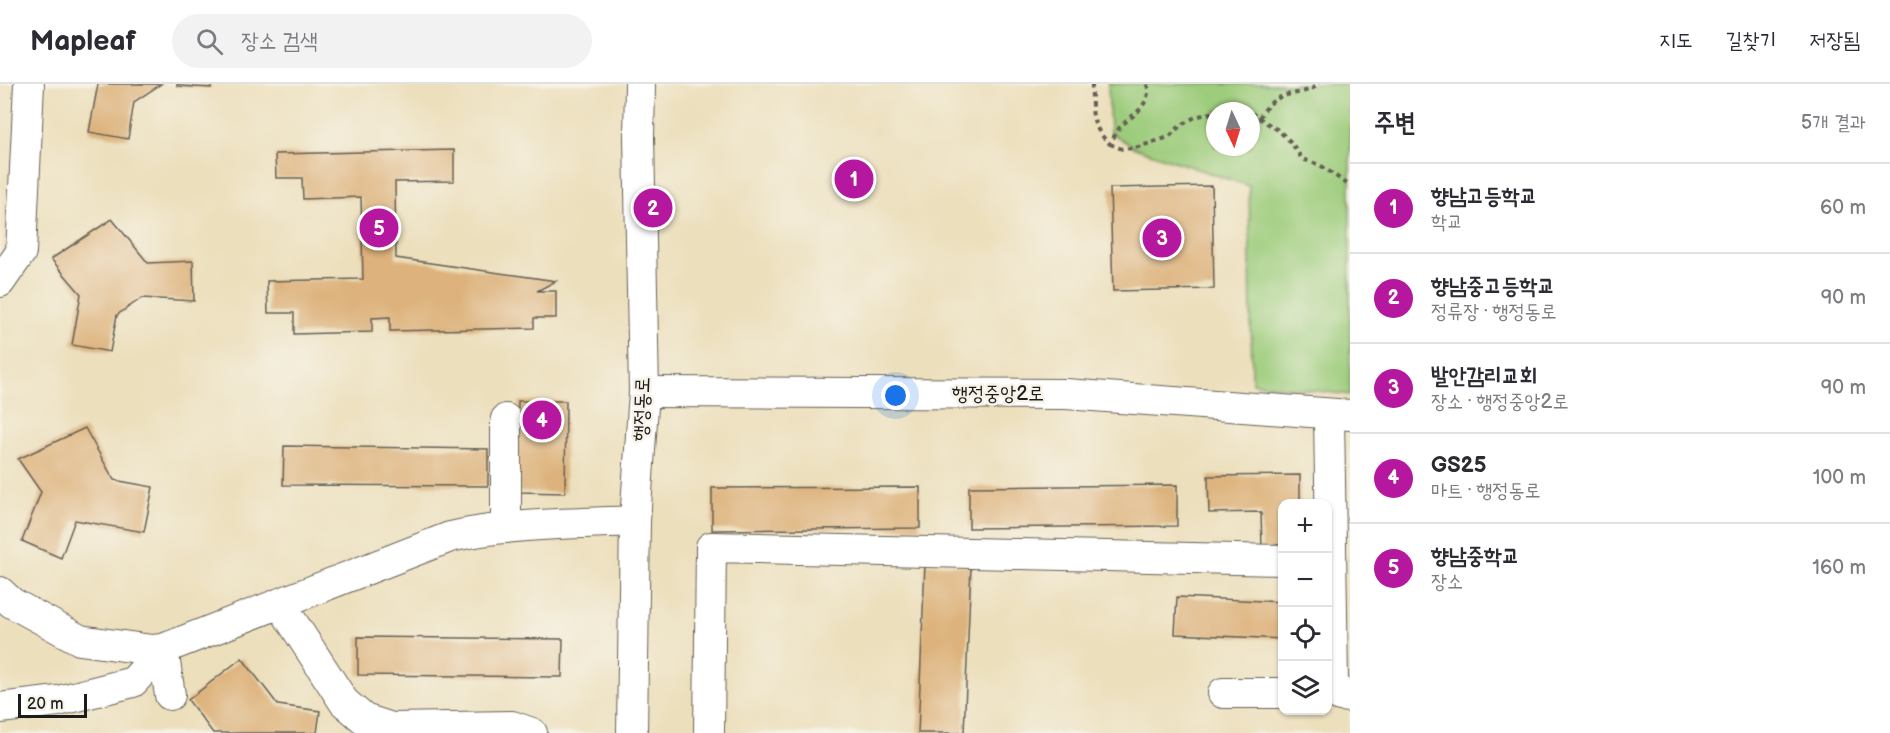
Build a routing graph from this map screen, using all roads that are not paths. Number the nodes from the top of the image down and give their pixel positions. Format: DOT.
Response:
graph roads {
  1 [pos="29,84"];
  2 [pos="640,84"];
  3 [pos="0,282"];
  4 [pos="644,392"];
  5 [pos="1340,414"];
  6 [pos="506,419"];
  7 [pos="635,521"];
  8 [pos="506,528"];
  9 [pos="1330,553"];
  10 [pos="1278,560"];
  11 [pos="0,592"];
  12 [pos="280,603"];
  13 [pos="1332,606"];
  14 [pos="164,649"];
  15 [pos="1336,665"];
  16 [pos="1223,693"];
  17 [pos="1278,693"];
  18 [pos="170,695"];
  19 [pos="1350,697"];
  20 [pos="0,708"];
  21 [pos="532,733"];
  22 [pos="632,733"];
  23 [pos="709,733"];
  1 -- 3 [label="street"];
  2 -- 4 [label="street, 행정동로"];
  4 -- 5 [label="street, 행정중앙2로"];
  4 -- 7 [label="street, 행정동로"];
  5 -- 9 [label="street"];
  6 -- 8 [label="street"];
  7 -- 8 [label="street"];
  7 -- 22 [label="street, 행정동로"];
  8 -- 12 [label="street"];
  10 -- 23 [label="street"];
  11 -- 14 [label="street"];
  12 -- 14 [label="street"];
  12 -- 21 [label="street"];
  13 -- 15 [label="street"];
  14 -- 18 [label="street"];
  14 -- 20 [label="street"];
  15 -- 19 [label="street"];
  16 -- 17 [label="street"];
}
